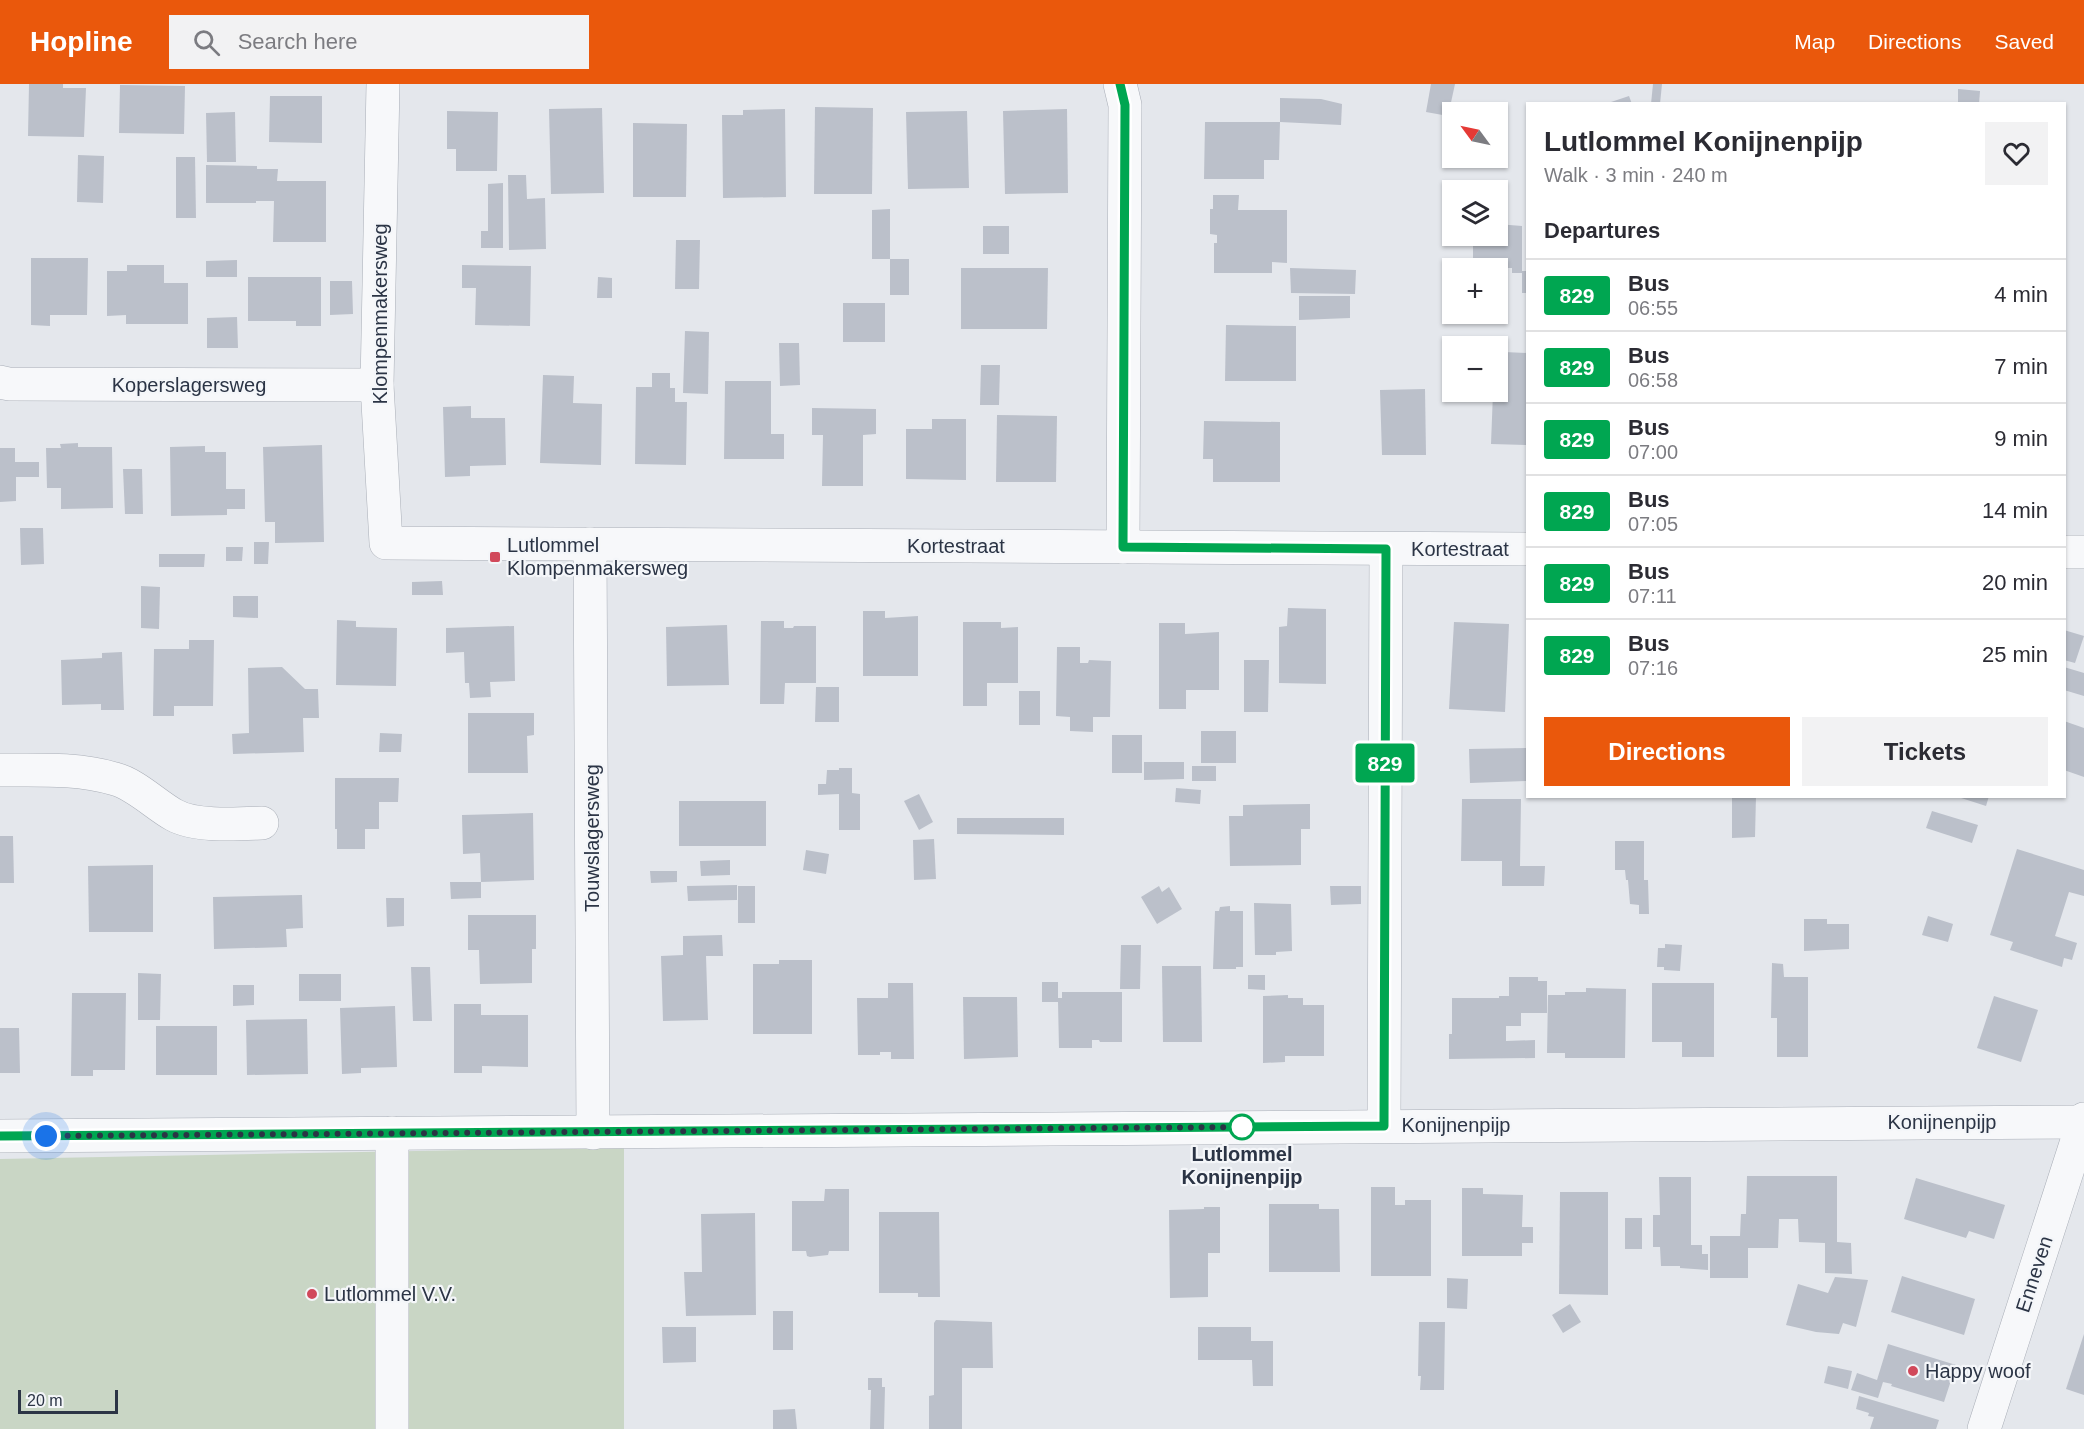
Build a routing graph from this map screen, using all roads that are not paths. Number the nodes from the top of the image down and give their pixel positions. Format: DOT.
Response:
graph roads {
  1 [pos="383,84"];
  2 [pos="1120,84"];
  3 [pos="0,382"];
  4 [pos="377,385"];
  5 [pos="386,543"];
  6 [pos="590,544"];
  7 [pos="1123,547"];
  8 [pos="1386,549"];
  9 [pos="1526,549"];
  10 [pos="2066,552"];
  11 [pos="2084,552"];
  12 [pos="0,770"];
  13 [pos="262,823"];
  14 [pos="2084,1120"];
  15 [pos="1384,1126"];
  16 [pos="392,1133"];
  17 [pos="593,1133"];
  18 [pos="0,1136"];
  19 [pos="392,1429"];
  20 [pos="1984,1429"];
  1 -- 4 [label="street, Klompenmakersweg"];
  2 -- 7 [label="street"];
  3 -- 4 [label="street, Koperslagersweg"];
  4 -- 5 [label="street, Klompenmakersweg"];
  5 -- 6 [label="street, Kortestraat"];
  6 -- 7 [label="street, Kortestraat"];
  6 -- 17 [label="street, Touwslagersweg"];
  7 -- 8 [label="street, Kortestraat"];
  8 -- 9 [label="street, Kortestraat"];
  8 -- 15 [label="street"];
  10 -- 11 [label="street"];
  12 -- 13 [label="street"];
  14 -- 15 [label="street, Konijnenpijp"];
  14 -- 20 [label="street, Enneven"];
  15 -- 17 [label="street, Konijnenpijp"];
  16 -- 17 [label="street, Konijnenpijp"];
  16 -- 18 [label="street, Konijnenpijp"];
  16 -- 19 [label="street"];
}
